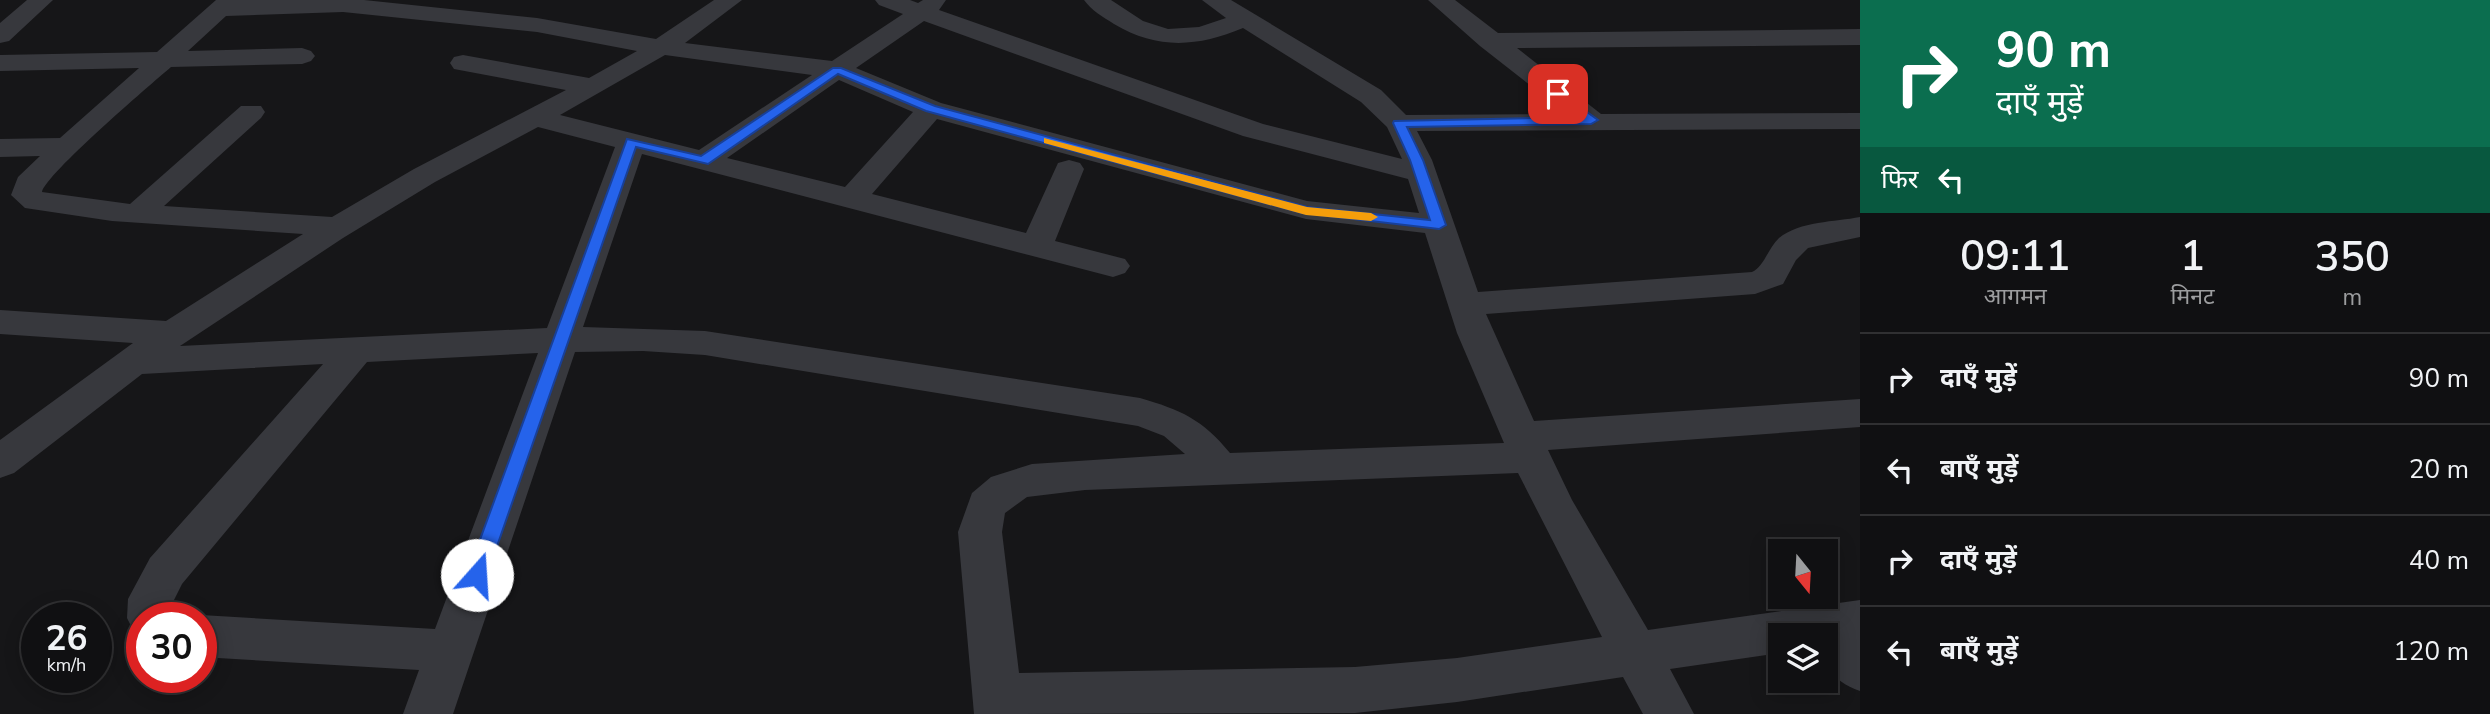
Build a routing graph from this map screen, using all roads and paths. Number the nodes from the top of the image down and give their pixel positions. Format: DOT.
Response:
graph roads {
  1 [pos="41,0"];
  2 [pos="730,0"];
  3 [pos="887,0"];
  4 [pos="1096,0"];
  5 [pos="1214,0"];
  6 [pos="1440,0"];
  7 [pos="225,5"];
  8 [pos="931,6"];
  9 [pos="1245,19"];
  10 [pos="0,36"];
  11 [pos="1860,37"];
  12 [pos="1489,41"];
  13 [pos="660,47"];
  14 [pos="302,56"];
  15 [pos="164,60"];
  16 [pos="463,62"];
  17 [pos="0,63"];
  18 [pos="837,70"];
  19 [pos="590,86"];
  20 [pos="931,109"];
  21 [pos="251,112"];
  22 [pos="534,117"];
  23 [pos="1591,120"];
  24 [pos="1860,121"];
  25 [pos="1399,123"];
  26 [pos="631,142"];
  27 [pos="68,146"];
  28 [pos="0,148"];
  29 [pos="703,161"];
  30 [pos="1069,169"];
  31 [pos="1421,173"];
  32 [pos="851,199"];
  33 [pos="136,214"];
  34 [pos="1439,225"];
  35 [pos="339,227"];
  36 [pos="1854,233"];
  37 [pos="1036,247"];
  38 [pos="1113,266"];
  39 [pos="1465,304"];
  40 [pos="0,322"];
  41 [pos="174,334"];
  42 [pos="560,340"];
  43 [pos="356,351"];
  44 [pos="135,361"];
  45 [pos="1860,413"];
  46 [pos="1527,447"];
  47 [pos="0,462"];
  48 [pos="1220,469"];
  49 [pos="151,602"];
  50 [pos="1842,622"];
  51 [pos="217,636"];
  52 [pos="450,651"];
  53 [pos="1635,653"];
  54 [pos="1860,669"];
  55 [pos="998,705"];
  56 [pos="428,714"];
  57 [pos="1669,714"];
  1 -- 10 [label="street"];
  2 -- 13 [label="street"];
  3 -- 8 [label="street"];
  4 -- 9 [label="street"];
  5 -- 9 [label="street"];
  6 -- 12 [label="street"];
  7 -- 13 [label="street"];
  7 -- 15 [label="street"];
  8 -- 18 [label="street"];
  8 -- 31 [label="street"];
  9 -- 25 [label="street"];
  11 -- 12 [label="street"];
  12 -- 23 [label="street"];
  13 -- 18 [label="street"];
  13 -- 19 [label="street"];
  14 -- 15 [label="street"];
  15 -- 17 [label="street"];
  15 -- 27 [label="street"];
  16 -- 19 [label="street"];
  18 -- 20 [label="street"];
  18 -- 29 [label="street"];
  19 -- 22 [label="street"];
  20 -- 32 [label="street"];
  20 -- 34 [label="street"];
  21 -- 33 [label="street"];
  22 -- 26 [label="street"];
  22 -- 35 [label="street"];
  23 -- 24 [label="street"];
  23 -- 25 [label="street"];
  25 -- 31 [label="street"];
  26 -- 29 [label="street"];
  26 -- 42 [label="street"];
  27 -- 28 [label="street"];
  27 -- 33 [label="street"];
  29 -- 32 [label="street"];
  30 -- 37 [label="street"];
  31 -- 34 [label="street"];
  32 -- 37 [label="street"];
  33 -- 35 [label="street"];
  34 -- 39 [label="street"];
  35 -- 41 [label="street"];
  36 -- 39 [label="street"];
  37 -- 38 [label="street"];
  39 -- 46 [label="street"];
  40 -- 41 [label="street"];
  41 -- 44 [label="street"];
  42 -- 43 [label="street"];
  42 -- 48 [label="street"];
  42 -- 52 [label="street"];
  43 -- 44 [label="street"];
  43 -- 49 [label="street"];
  44 -- 47 [label="street"];
  45 -- 46 [label="street"];
  46 -- 48 [label="street"];
  46 -- 53 [label="street"];
  48 -- 55 [label="street"];
  50 -- 53 [label="street"];
  50 -- 54 [label="street"];
  51 -- 52 [label="street"];
  52 -- 56 [label="street"];
  53 -- 55 [label="street"];
  53 -- 57 [label="street"];
}
